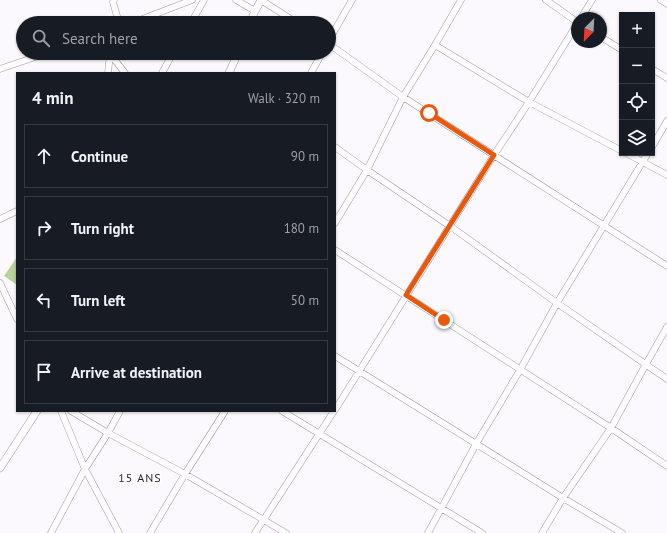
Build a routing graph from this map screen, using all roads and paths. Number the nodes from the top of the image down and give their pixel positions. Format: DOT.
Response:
graph roads {
  1 [pos="114,0"];
  2 [pos="192,0"];
  3 [pos="196,0"];
  4 [pos="236,0"];
  5 [pos="261,0"];
  6 [pos="352,0"];
  7 [pos="461,0"];
  8 [pos="546,0"];
  9 [pos="592,0"];
  10 [pos="661,0"];
  11 [pos="204,1"];
  12 [pos="667,4"];
  13 [pos="255,11"];
  14 [pos="585,12"];
  15 [pos="117,16"];
  16 [pos="150,16"];
  17 [pos="195,16"];
  18 [pos="253,16"];
  19 [pos="286,16"];
  20 [pos="571,19"];
  21 [pos="336,28"];
  22 [pos="571,33"];
  23 [pos="607,41"];
  24 [pos="435,45"];
  25 [pos="619,48"];
  26 [pos="336,49"];
  27 [pos="26,60"];
  28 [pos="109,60"];
  29 [pos="115,60"];
  30 [pos="170,60"];
  31 [pos="236,60"];
  32 [pos="318,60"];
  33 [pos="0,69"];
  34 [pos="655,71"];
  35 [pos="108,72"];
  36 [pos="124,72"];
  37 [pos="163,72"];
  38 [pos="232,72"];
  39 [pos="312,72"];
  40 [pos="667,78"];
  41 [pos="403,97"];
  42 [pos="529,102"];
  43 [pos="667,121"];
  44 [pos="655,142"];
  45 [pos="336,148"];
  46 [pos="619,149"];
  47 [pos="494,155"];
  48 [pos="632,156"];
  49 [pos="646,156"];
  50 [pos="643,162"];
  51 [pos="367,170"];
  52 [pos="667,175"];
  53 [pos="16,211"];
  54 [pos="0,219"];
  55 [pos="336,221"];
  56 [pos="450,226"];
  57 [pos="604,226"];
  58 [pos="336,251"];
  59 [pos="667,266"];
  60 [pos="0,283"];
  61 [pos="406,295"];
  62 [pos="557,303"];
  63 [pos="16,318"];
  64 [pos="667,327"];
  65 [pos="336,357"];
  66 [pos="646,364"];
  67 [pos="520,370"];
  68 [pos="359,371"];
  69 [pos="667,379"];
  70 [pos="336,408"];
  71 [pos="37,412"];
  72 [pos="61,412"];
  73 [pos="73,412"];
  74 [pos="119,412"];
  75 [pos="224,412"];
  76 [pos="284,412"];
  77 [pos="334,412"];
  78 [pos="611,428"];
  79 [pos="108,433"];
  80 [pos="320,434"];
  81 [pos="476,444"];
  82 [pos="667,466"];
  83 [pos="0,468"];
  84 [pos="85,469"];
  85 [pos="185,474"];
  86 [pos="563,498"];
  87 [pos="442,508"];
  88 [pos="264,520"];
  89 [pos="51,533"];
  90 [pos="118,533"];
  91 [pos="150,533"];
  92 [pos="255,533"];
  93 [pos="286,533"];
  94 [pos="428,533"];
  95 [pos="482,533"];
  96 [pos="542,533"];
  97 [pos="622,533"];
  1 -- 15 [label="street"];
  2 -- 16 [label="street"];
  3 -- 11 [label="street"];
  4 -- 13 [label="street"];
  5 -- 13 [label="main road"];
  5 -- 19 [label="street"];
  6 -- 21 [label="street"];
  7 -- 24 [label="street"];
  8 -- 20 [label="street"];
  9 -- 14 [label="street"];
  10 -- 12 [label="street"];
  11 -- 17 [label="street"];
  13 -- 18 [label="main road"];
  22 -- 42 [label="street"];
  23 -- 25 [label="street"];
  24 -- 41 [label="street"];
  24 -- 42 [label="street"];
  26 -- 41 [label="street"];
  27 -- 33 [label="street"];
  28 -- 35 [label="street"];
  29 -- 36 [label="street"];
  30 -- 37 [label="street"];
  31 -- 38 [label="main road"];
  32 -- 39 [label="street"];
  34 -- 40 [label="street"];
  41 -- 47 [label="street"];
  41 -- 51 [label="street"];
  42 -- 46 [label="street"];
  42 -- 47 [label="street"];
  43 -- 44 [label="street"];
  45 -- 51 [label="street"];
  47 -- 56 [label="street"];
  47 -- 57 [label="street"];
  48 -- 50 [label="street"];
  49 -- 50 [label="street"];
  50 -- 52 [label="street"];
  50 -- 57 [label="street"];
  51 -- 55 [label="street"];
  51 -- 56 [label="street"];
  53 -- 54 [label="street"];
  56 -- 61 [label="street"];
  56 -- 62 [label="street"];
  57 -- 59 [label="street"];
  57 -- 62 [label="street"];
  58 -- 61 [label="street"];
  60 -- 63 [label="street"];
  61 -- 67 [label="street"];
  61 -- 68 [label="street"];
  62 -- 66 [label="street"];
  62 -- 67 [label="street"];
  64 -- 66 [label="street"];
  65 -- 68 [label="street"];
  66 -- 69 [label="street"];
  66 -- 78 [label="street"];
  67 -- 78 [label="street"];
  67 -- 81 [label="street"];
  68 -- 70 [label="street"];
  68 -- 81 [label="street"];
  71 -- 83 [label="main road"];
  72 -- 84 [label="street"];
  73 -- 79 [label="street"];
  74 -- 79 [label="street"];
  75 -- 85 [label="street"];
  76 -- 80 [label="street"];
  77 -- 80 [label="street"];
  78 -- 82 [label="street"];
  78 -- 86 [label="street"];
  79 -- 84 [label="street"];
  79 -- 85 [label="street"];
  80 -- 87 [label="street"];
  80 -- 88 [label="street"];
  81 -- 86 [label="street"];
  81 -- 87 [label="street"];
  84 -- 89 [label="street"];
  84 -- 90 [label="street"];
  85 -- 88 [label="street"];
  85 -- 91 [label="street"];
  86 -- 96 [label="street"];
  86 -- 97 [label="street"];
  87 -- 94 [label="street"];
  87 -- 95 [label="street"];
  88 -- 92 [label="street"];
  88 -- 93 [label="street"];
}
